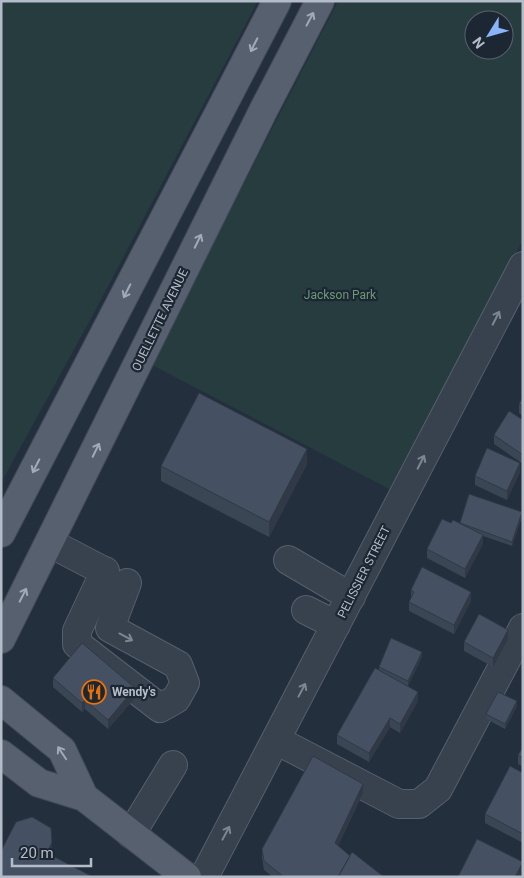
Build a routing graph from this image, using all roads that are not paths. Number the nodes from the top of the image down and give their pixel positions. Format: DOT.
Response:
graph roads {
  1 [pos="277,1"];
  2 [pos="320,1"];
  3 [pos="523,266"];
  4 [pos="1,533"];
  5 [pos="50,543"];
  6 [pos="288,560"];
  7 [pos="111,574"];
  8 [pos="351,597"];
  9 [pos="306,610"];
  10 [pos="336,625"];
  11 [pos="523,628"];
  12 [pos="1,639"];
  13 [pos="1,700"];
  14 [pos="276,740"];
  15 [pos="1,754"];
  16 [pos="173,765"];
  17 [pos="84,796"];
  18 [pos="131,834"];
  19 [pos="187,877"];
  20 [pos="204,877"];
  1 -- 4 [label="main road, one-way"];
  5 -- 2 [label="main road, OUELLETTE AVENUE, one-way"];
  8 -- 3 [label="street, PELISSIER STREET, one-way"];
  5 -- 7 [label="street"];
  12 -- 5 [label="main road, OUELLETTE AVENUE, one-way"];
  6 -- 8 [label="street"];
  7 -- 7 [label="street, one-way"];
  8 -- 10 [label="street, PELISSIER STREET"];
  9 -- 10 [label="street"];
  14 -- 10 [label="street, PELISSIER STREET, one-way"];
  11 -- 14 [label="street"];
  17 -- 13 [label="main road, one-way"];
  20 -- 14 [label="street, PELISSIER STREET, one-way"];
  15 -- 17 [label="main road"];
  16 -- 18 [label="street"];
  17 -- 18 [label="main road"];
  18 -- 19 [label="main road"];
}
